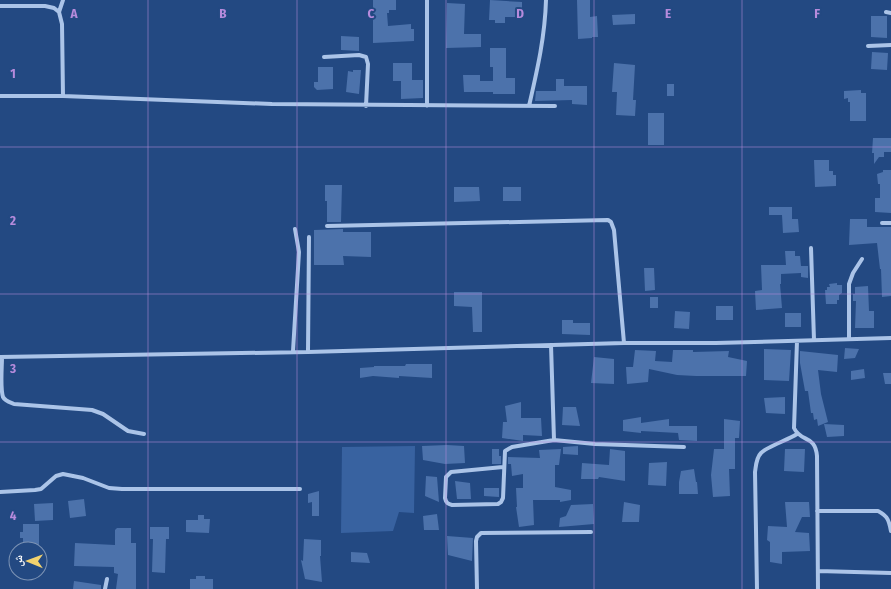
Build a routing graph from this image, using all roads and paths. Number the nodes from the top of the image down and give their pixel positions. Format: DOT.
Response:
graph roads {
  1 [pos="63,0"];
  2 [pos="426,0"];
  3 [pos="546,0"];
  4 [pos="0,6"];
  5 [pos="58,12"];
  6 [pos="886,12"];
  7 [pos="891,13"];
  8 [pos="891,45"];
  9 [pos="868,46"];
  10 [pos="324,57"];
  11 [pos="0,96"];
  12 [pos="63,96"];
  13 [pos="366,106"];
  14 [pos="427,106"];
  15 [pos="529,106"];
  16 [pos="556,106"];
  17 [pos="891,223"];
  18 [pos="882,224"];
  19 [pos="327,226"];
  20 [pos="295,228"];
  21 [pos="310,237"];
  22 [pos="811,248"];
  23 [pos="862,259"];
  24 [pos="891,338"];
  25 [pos="849,339"];
  26 [pos="814,340"];
  27 [pos="797,341"];
  28 [pos="624,343"];
  29 [pos="551,345"];
  30 [pos="293,351"];
  31 [pos="308,352"];
  32 [pos="1,357"];
  33 [pos="144,434"];
  34 [pos="797,434"];
  35 [pos="554,440"];
  36 [pos="684,447"];
  37 [pos="503,467"];
  38 [pos="300,489"];
  39 [pos="0,492"];
  40 [pos="817,511"];
  41 [pos="891,531"];
  42 [pos="591,532"];
  43 [pos="818,571"];
  44 [pos="891,573"];
  45 [pos="107,579"];
  46 [pos="106,589"];
  47 [pos="477,589"];
  48 [pos="757,589"];
  49 [pos="818,589"];
  1 -- 5 [label="street"];
  2 -- 14 [label="street"];
  3 -- 15 [label="street"];
  4 -- 5 [label="street"];
  5 -- 12 [label="street"];
  6 -- 7 [label="street"];
  8 -- 9 [label="street"];
  10 -- 13 [label="street"];
  11 -- 12 [label="street"];
  12 -- 13 [label="street"];
  13 -- 14 [label="street"];
  14 -- 15 [label="street"];
  15 -- 16 [label="street"];
  17 -- 18 [label="street"];
  19 -- 28 [label="street"];
  20 -- 30 [label="street"];
  21 -- 31 [label="street"];
  22 -- 26 [label="street"];
  23 -- 25 [label="street"];
  24 -- 25 [label="street"];
  25 -- 26 [label="street"];
  26 -- 27 [label="street"];
  27 -- 28 [label="street"];
  27 -- 34 [label="street"];
  28 -- 29 [label="street"];
  29 -- 31 [label="street"];
  29 -- 35 [label="street"];
  30 -- 31 [label="street"];
  30 -- 32 [label="street"];
  32 -- 33 [label="street"];
  34 -- 40 [label="street"];
  34 -- 48 [label="street"];
  35 -- 36 [label="street"];
  35 -- 37 [label="street"];
  37 -- 37 [label="street"];
  38 -- 39 [label="street"];
  40 -- 41 [label="street"];
  40 -- 43 [label="street"];
  42 -- 47 [label="street"];
  43 -- 44 [label="street"];
  43 -- 49 [label="street"];
  45 -- 46 [label="street"];
}
